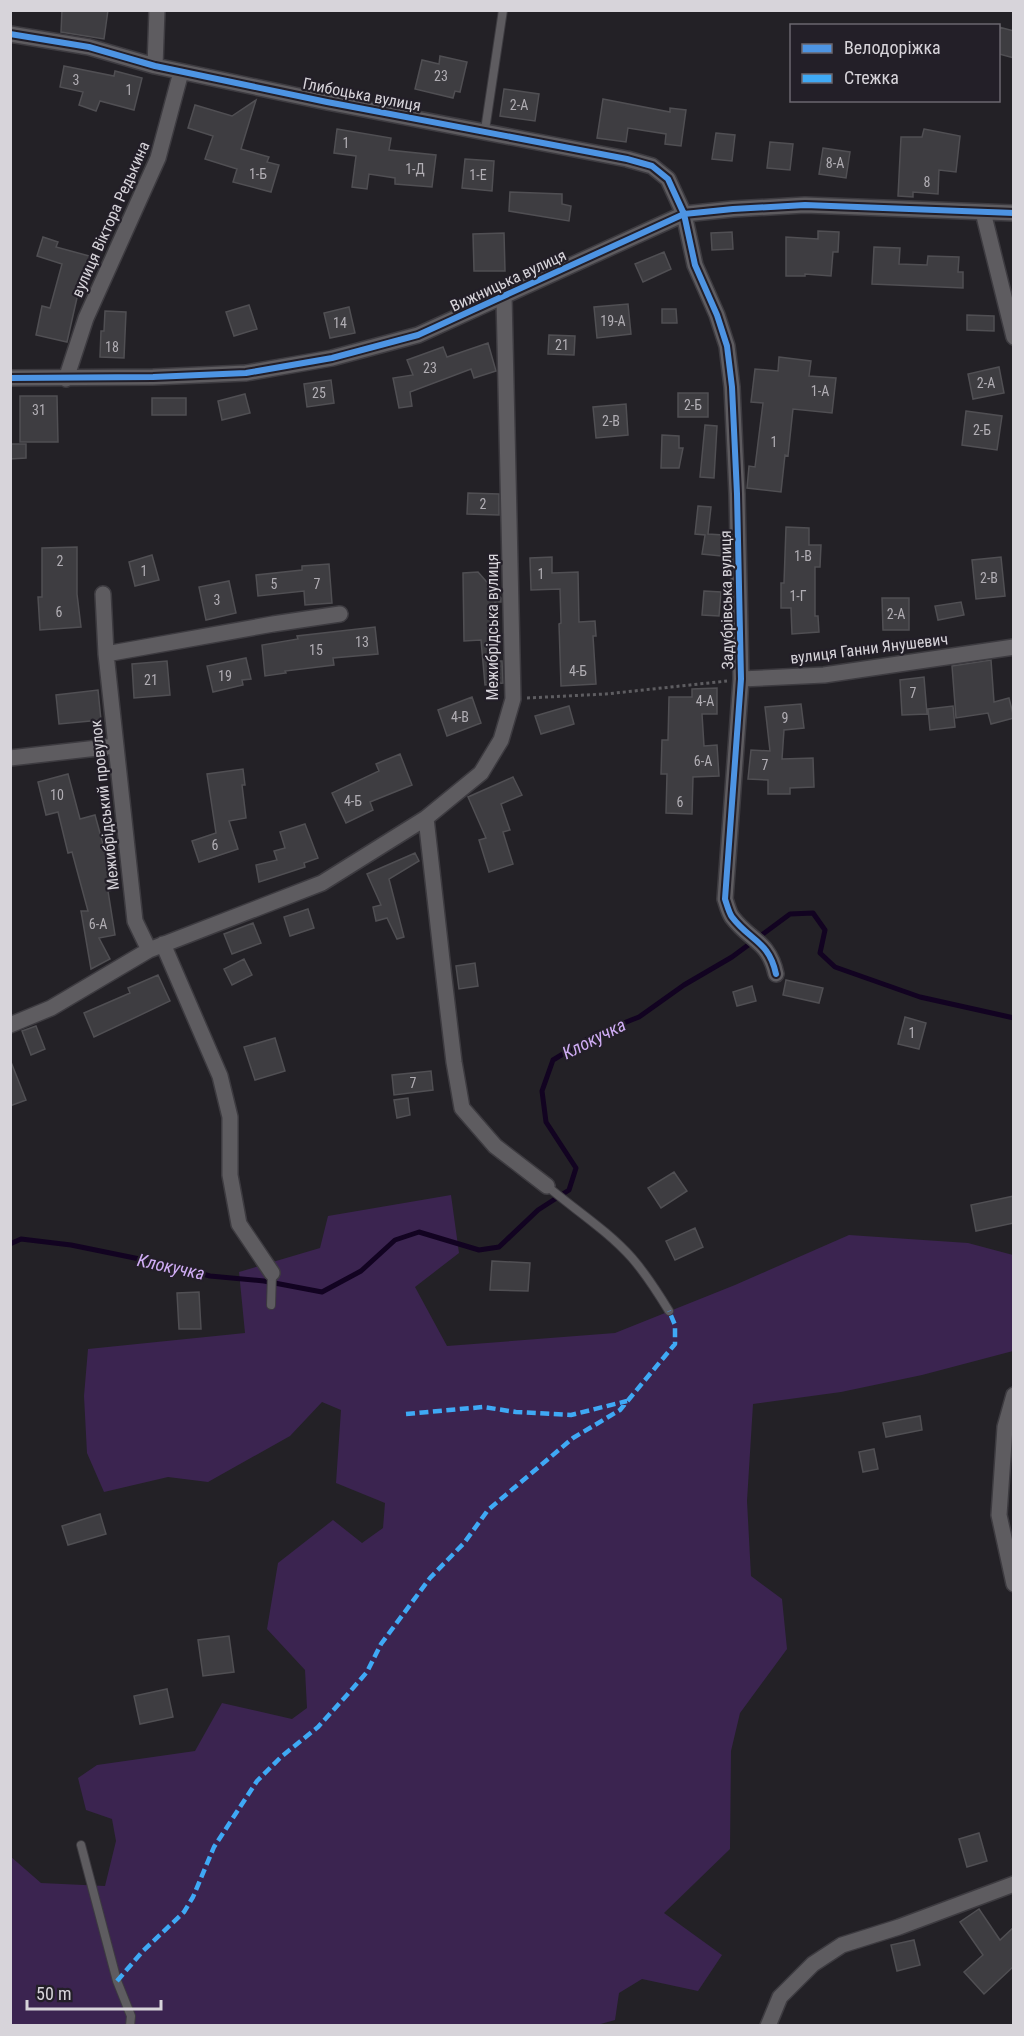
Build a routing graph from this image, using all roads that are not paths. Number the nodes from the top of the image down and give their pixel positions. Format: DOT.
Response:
graph roads {
  1 [pos="157,10"];
  2 [pos="503,10"];
  3 [pos="10,34"];
  4 [pos="155,66"];
  5 [pos="181,72"];
  6 [pos="484,130"];
  7 [pos="983,213"];
  8 [pos="1014,213"];
  9 [pos="684,214"];
  10 [pos="504,296"];
  11 [pos="1014,337"];
  12 [pos="10,378"];
  13 [pos="66,379"];
  14 [pos="103,594"];
  15 [pos="340,614"];
  16 [pos="1014,647"];
  17 [pos="106,654"];
  18 [pos="741,679"];
  19 [pos="115,746"];
  20 [pos="10,758"];
  21 [pos="426,818"];
  22 [pos="156,947"];
  23 [pos="776,974"];
  24 [pos="10,1025"];
  25 [pos="546,1186"];
  26 [pos="272,1273"];
  27 [pos="271,1305"];
  28 [pos="669,1311"];
  29 [pos="1014,1395"];
  30 [pos="1014,1584"];
  31 [pos="81,1845"];
  32 [pos="1014,1884"];
  33 [pos="130,2025"];
  34 [pos="768,2025"];
  1 -- 4 [label="street"];
  2 -- 6 [label="lane"];
  3 -- 4 [label="street, Глибоцька вулиця"];
  4 -- 5 [label="street, Глибоцька вулиця"];
  5 -- 6 [label="street, Глибоцька вулиця"];
  5 -- 13 [label="street, вулиця Віктора Редькина"];
  6 -- 9 [label="street, Глибоцька вулиця"];
  7 -- 8 [label="street, Вижницька вулиця"];
  7 -- 9 [label="street, Вижницька вулиця"];
  7 -- 11 [label="street"];
  9 -- 10 [label="street, Вижницька вулиця"];
  9 -- 18 [label="street, Задубрівська вулиця"];
  10 -- 13 [label="street, Вижницька вулиця"];
  10 -- 21 [label="street, Межибрідська вулиця"];
  12 -- 13 [label="street, Вижницька вулиця"];
  14 -- 17 [label="street, Межибрідський провулок"];
  15 -- 17 [label="street"];
  16 -- 18 [label="street, вулиця Ганни Янушевич"];
  17 -- 19 [label="street, Межибрідський провулок"];
  18 -- 23 [label="street, Задубрівська вулиця"];
  19 -- 20 [label="street"];
  19 -- 22 [label="street, Межибрідський провулок"];
  21 -- 22 [label="street, Межибрідська вулиця"];
  21 -- 25 [label="street"];
  22 -- 24 [label="street, Межибрідська вулиця"];
  22 -- 26 [label="street, Межибрідський провулок"];
  25 -- 28 [label="lane"];
  26 -- 27 [label="lane"];
  29 -- 30 [label="street"];
  31 -- 33 [label="lane"];
  32 -- 34 [label="street"];
}
